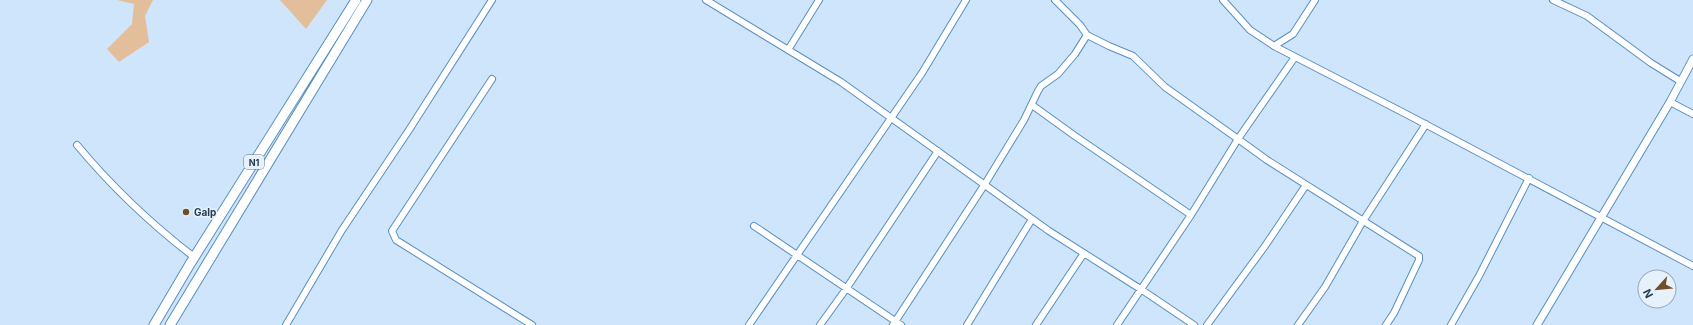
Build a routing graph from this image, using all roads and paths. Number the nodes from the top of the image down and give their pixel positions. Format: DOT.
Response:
graph roads {
  1 [pos="356,0"];
  2 [pos="368,0"];
  3 [pos="706,0"];
  4 [pos="819,0"];
  5 [pos="966,0"];
  6 [pos="1055,0"];
  7 [pos="1223,0"];
  8 [pos="1315,0"];
  9 [pos="1553,0"];
  10 [pos="489,1"];
  11 [pos="1087,35"];
  12 [pos="1274,46"];
  13 [pos="788,50"];
  14 [pos="1295,57"];
  15 [pos="1693,59"];
  16 [pos="492,79"];
  17 [pos="1680,81"];
  18 [pos="1670,102"];
  19 [pos="1032,105"];
  20 [pos="1693,114"];
  21 [pos="891,118"];
  22 [pos="1426,124"];
  23 [pos="1238,140"];
  24 [pos="77,145"];
  25 [pos="938,151"];
  26 [pos="1529,178"];
  27 [pos="985,184"];
  28 [pos="1306,184"];
  29 [pos="1191,215"];
  30 [pos="1601,217"];
  31 [pos="1032,219"];
  32 [pos="1363,221"];
  33 [pos="754,226"];
  34 [pos="1084,253"];
  35 [pos="796,255"];
  36 [pos="194,257"];
  37 [pos="1693,266"];
  38 [pos="846,289"];
  39 [pos="1142,290"];
  40 [pos="897,324"];
  41 [pos="154,325"];
  42 [pos="170,325"];
  43 [pos="286,325"];
  44 [pos="532,325"];
  45 [pos="749,325"];
  46 [pos="820,325"];
  47 [pos="967,325"];
  48 [pos="1036,325"];
  49 [pos="1117,325"];
  50 [pos="1194,325"];
  51 [pos="1207,325"];
  52 [pos="1298,325"];
  53 [pos="1386,325"];
  54 [pos="1451,325"];
  55 [pos="1537,325"];
  1 -- 36 [label="main road, N1"];
  2 -- 42 [label="main road, N1"];
  3 -- 13 [label="street"];
  4 -- 13 [label="street"];
  5 -- 21 [label="street"];
  6 -- 11 [label="street"];
  7 -- 12 [label="street"];
  8 -- 12 [label="street"];
  9 -- 17 [label="street"];
  10 -- 43 [label="street"];
  11 -- 19 [label="street"];
  11 -- 23 [label="street"];
  12 -- 14 [label="street"];
  13 -- 21 [label="street"];
  14 -- 22 [label="street"];
  14 -- 23 [label="street"];
  15 -- 17 [label="street"];
  16 -- 44 [label="street"];
  17 -- 18 [label="street"];
  18 -- 20 [label="street"];
  18 -- 30 [label="street"];
  19 -- 27 [label="street"];
  19 -- 29 [label="street"];
  21 -- 25 [label="street"];
  21 -- 35 [label="street"];
  22 -- 26 [label="street"];
  22 -- 32 [label="street"];
  23 -- 28 [label="street"];
  23 -- 29 [label="street"];
  24 -- 36 [label="street"];
  25 -- 27 [label="street"];
  25 -- 38 [label="street"];
  26 -- 30 [label="street"];
  26 -- 54 [label="street"];
  27 -- 31 [label="street"];
  27 -- 40 [label="street"];
  28 -- 32 [label="street"];
  28 -- 51 [label="street"];
  29 -- 39 [label="street"];
  30 -- 37 [label="street"];
  30 -- 55 [label="street"];
  31 -- 34 [label="street"];
  31 -- 47 [label="street"];
  32 -- 52 [label="street"];
  32 -- 53 [label="street"];
  33 -- 35 [label="street"];
  34 -- 39 [label="street"];
  34 -- 48 [label="street"];
  35 -- 38 [label="street"];
  35 -- 45 [label="street"];
  36 -- 41 [label="main road, N1"];
  38 -- 40 [label="street"];
  38 -- 46 [label="street"];
  39 -- 49 [label="street"];
  39 -- 50 [label="street"];
}
